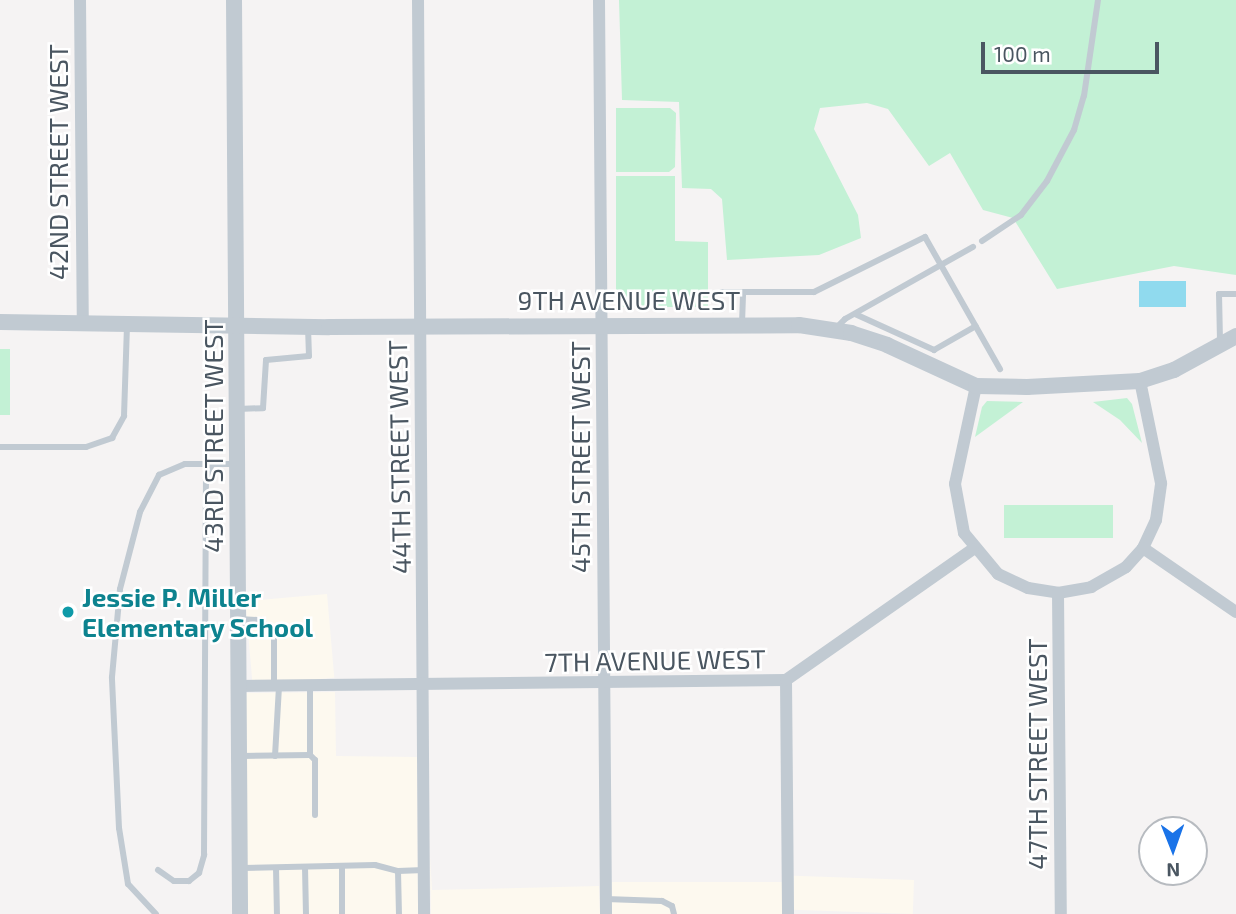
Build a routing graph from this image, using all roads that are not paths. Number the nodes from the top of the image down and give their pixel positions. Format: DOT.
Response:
graph roads {
  1 [pos="80,0"];
  2 [pos="234,0"];
  3 [pos="418,0"];
  4 [pos="599,0"];
  5 [pos="1098,0"];
  6 [pos="982,241"];
  7 [pos="973,247"];
  8 [pos="942,267"];
  9 [pos="722,292"];
  10 [pos="743,292"];
  11 [pos="1236,294"];
  12 [pos="855,314"];
  13 [pos="0,322"];
  14 [pos="83,323"];
  15 [pos="127,324"];
  16 [pos="602,324"];
  17 [pos="742,324"];
  18 [pos="237,326"];
  19 [pos="420,326"];
  20 [pos="975,326"];
  21 [pos="308,327"];
  22 [pos="835,330"];
  23 [pos="1236,336"];
  24 [pos="1220,343"];
  25 [pos="1000,369"];
  26 [pos="1140,381"];
  27 [pos="976,386"];
  28 [pos="237,409"];
  29 [pos="0,447"];
  30 [pos="212,464"];
  31 [pos="238,464"];
  32 [pos="1143,548"];
  33 [pos="973,549"];
  34 [pos="1058,593"];
  35 [pos="1236,612"];
  36 [pos="239,619"];
  37 [pos="786,680"];
  38 [pos="604,683"];
  39 [pos="277,685"];
  40 [pos="310,685"];
  41 [pos="424,685"];
  42 [pos="239,686"];
  43 [pos="310,755"];
  44 [pos="239,756"];
  45 [pos="275,756"];
  46 [pos="315,816"];
  47 [pos="342,866"];
  48 [pos="305,867"];
  49 [pos="275,868"];
  50 [pos="240,869"];
  51 [pos="158,870"];
  52 [pos="424,870"];
  53 [pos="398,871"];
  54 [pos="606,900"];
  55 [pos="156,914"];
  56 [pos="240,914"];
  57 [pos="277,914"];
  58 [pos="306,914"];
  59 [pos="342,914"];
  60 [pos="399,914"];
  61 [pos="424,914"];
  62 [pos="606,914"];
  63 [pos="674,914"];
  64 [pos="788,914"];
  65 [pos="1061,914"];
  1 -- 14 [label="street, 42ND STREET WEST"];
  2 -- 18 [label="street, 43RD STREET WEST"];
  3 -- 19 [label="street, 44TH STREET WEST"];
  4 -- 16 [label="street, 45TH STREET WEST"];
  5 -- 6 [label="lane"];
  7 -- 8 [label="lane"];
  8 -- 10 [label="lane"];
  8 -- 12 [label="lane"];
  8 -- 20 [label="lane"];
  9 -- 10 [label="lane"];
  10 -- 17 [label="lane"];
  11 -- 24 [label="lane"];
  12 -- 20 [label="lane"];
  12 -- 22 [label="lane"];
  13 -- 14 [label="street, 9TH AVENUE WEST"];
  14 -- 15 [label="street, 9TH AVENUE WEST"];
  15 -- 18 [label="street, 9TH AVENUE WEST"];
  15 -- 29 [label="lane"];
  16 -- 17 [label="street, 9TH AVENUE WEST"];
  16 -- 19 [label="street, 9TH AVENUE WEST"];
  16 -- 38 [label="street, 45TH STREET WEST"];
  17 -- 22 [label="street, 9TH AVENUE WEST"];
  18 -- 21 [label="street, 9TH AVENUE WEST"];
  18 -- 28 [label="street, 43RD STREET WEST"];
  19 -- 21 [label="street, 9TH AVENUE WEST"];
  19 -- 41 [label="street, 44TH STREET WEST"];
  20 -- 25 [label="lane"];
  21 -- 28 [label="lane"];
  22 -- 27 [label="street, 9TH AVENUE WEST"];
  23 -- 24 [label="street, 9TH AVENUE WEST"];
  24 -- 26 [label="street, 9TH AVENUE WEST"];
  26 -- 27 [label="street, 9TH AVENUE WEST"];
  26 -- 32 [label="street"];
  27 -- 33 [label="street"];
  28 -- 31 [label="street, 43RD STREET WEST"];
  30 -- 31 [label="lane"];
  30 -- 51 [label="lane"];
  30 -- 55 [label="lane"];
  31 -- 36 [label="street, 43RD STREET WEST"];
  32 -- 34 [label="street"];
  32 -- 35 [label="street"];
  33 -- 34 [label="street"];
  33 -- 37 [label="street, 7TH AVENUE WEST"];
  34 -- 65 [label="street, 47TH STREET WEST"];
  36 -- 39 [label="lane"];
  36 -- 42 [label="street, 43RD STREET WEST"];
  37 -- 38 [label="street, 7TH AVENUE WEST"];
  37 -- 64 [label="street"];
  38 -- 41 [label="street, 7TH AVENUE WEST"];
  38 -- 54 [label="street, 45TH STREET WEST"];
  39 -- 40 [label="street, 7TH AVENUE WEST"];
  39 -- 42 [label="street, 7TH AVENUE WEST"];
  39 -- 45 [label="lane"];
  40 -- 41 [label="street, 7TH AVENUE WEST"];
  40 -- 43 [label="lane"];
  41 -- 52 [label="street, 44TH STREET WEST"];
  42 -- 44 [label="street, 43RD STREET WEST"];
  43 -- 45 [label="lane"];
  43 -- 46 [label="lane"];
  44 -- 45 [label="lane"];
  44 -- 50 [label="street, 43RD STREET WEST"];
  47 -- 48 [label="lane"];
  47 -- 53 [label="lane"];
  47 -- 59 [label="lane"];
  48 -- 49 [label="lane"];
  48 -- 58 [label="lane"];
  49 -- 50 [label="lane"];
  49 -- 57 [label="lane"];
  50 -- 56 [label="street, 43RD STREET WEST"];
  52 -- 53 [label="lane"];
  52 -- 61 [label="street, 44TH STREET WEST"];
  53 -- 60 [label="lane"];
  54 -- 62 [label="street, 45TH STREET WEST"];
  54 -- 63 [label="lane"];
}
